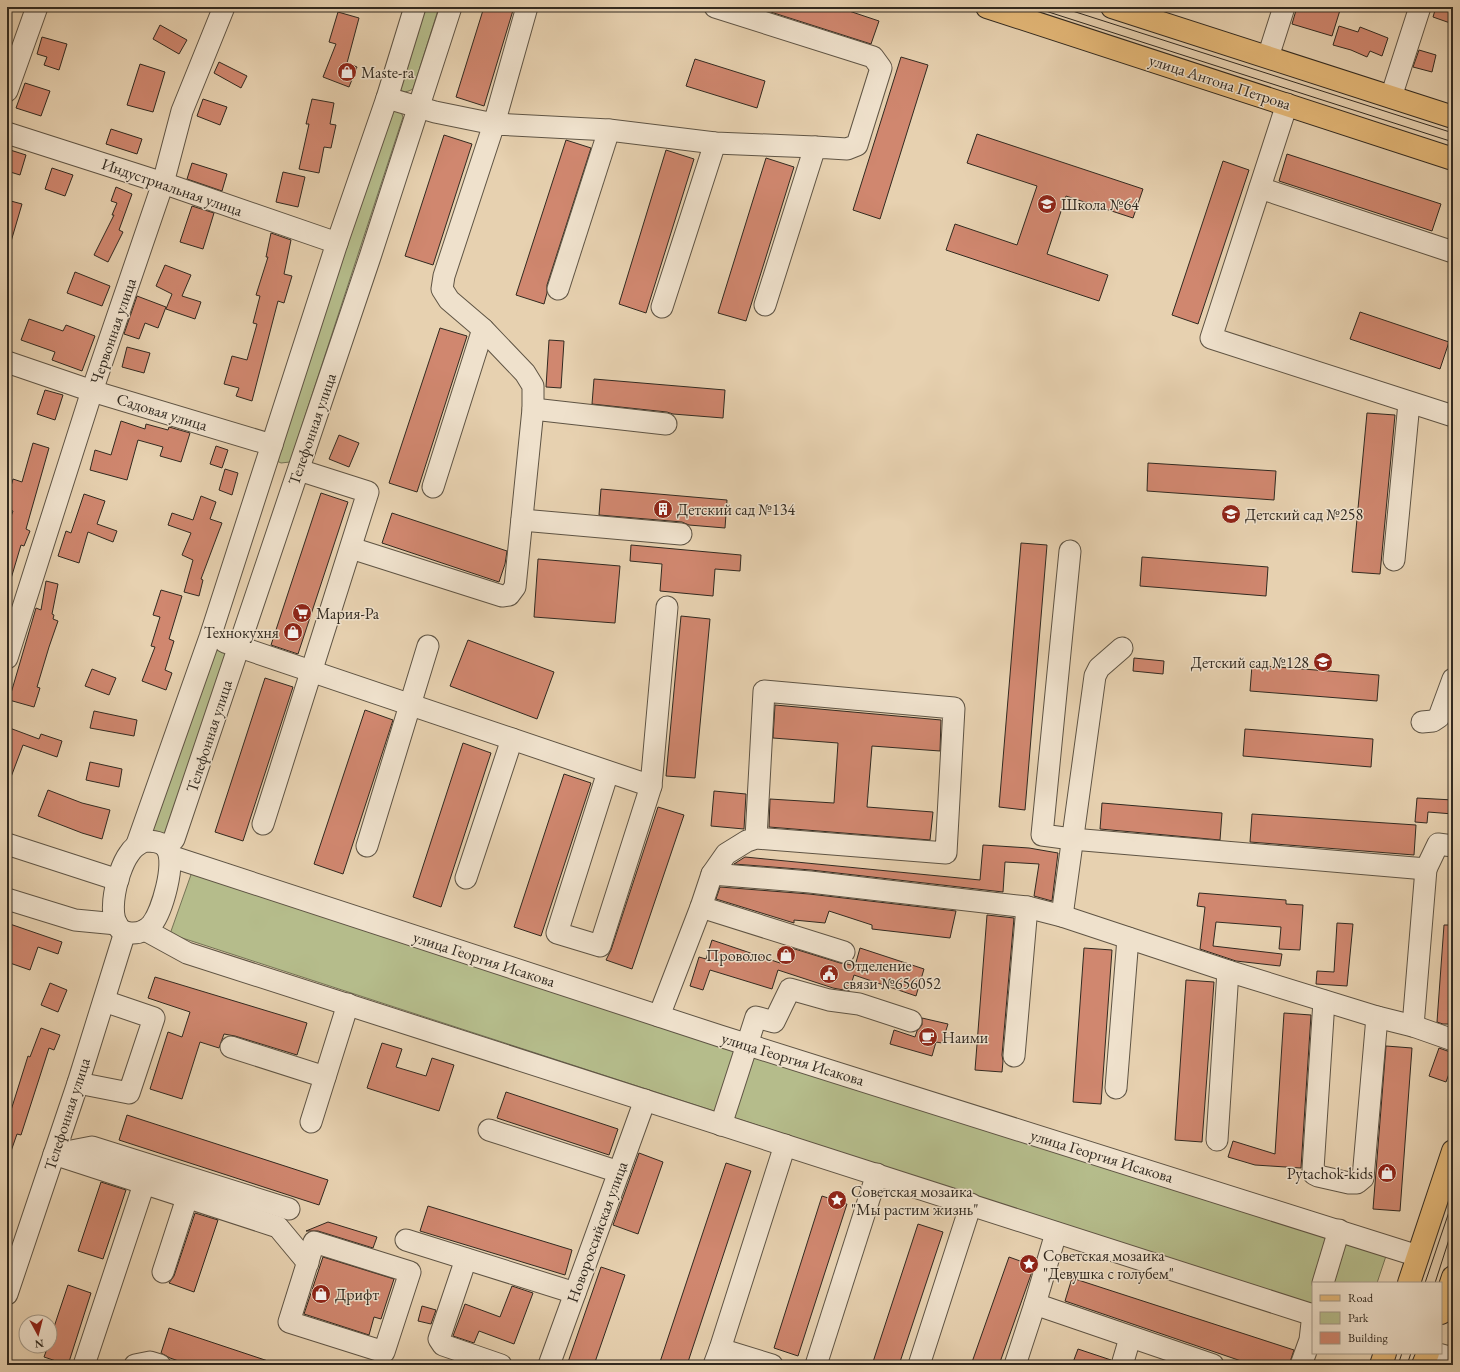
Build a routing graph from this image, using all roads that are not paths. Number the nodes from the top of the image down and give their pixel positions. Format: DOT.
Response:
graph roads {
  1 [pos="37,7"];
  2 [pos="224,7"];
  3 [pos="415,7"];
  4 [pos="451,7"];
  5 [pos="527,7"];
  6 [pos="715,7"];
  7 [pos="987,7"];
  8 [pos="1112,7"];
  9 [pos="1284,7"];
  10 [pos="1420,7"];
  11 [pos="1268,57"];
  12 [pos="7,91"];
  13 [pos="1391,97"];
  14 [pos="387,98"];
  15 [pos="1288,104"];
  16 [pos="418,108"];
  17 [pos="1453,117"];
  18 [pos="494,124"];
  19 [pos="609,130"];
  20 [pos="7,133"];
  21 [pos="715,143"];
  22 [pos="815,147"];
  23 [pos="1453,159"];
  24 [pos="163,183"];
  25 [pos="1260,188"];
  26 [pos="337,243"];
  27 [pos="1451,245"];
  28 [pos="558,289"];
  29 [pos="765,305"];
  30 [pos="662,307"];
  31 [pos="483,329"];
  32 [pos="7,362"];
  33 [pos="92,391"];
  34 [pos="1409,403"];
  35 [pos="533,409"];
  36 [pos="1453,416"];
  37 [pos="666,424"];
  38 [pos="272,445"];
  39 [pos="299,470"];
  40 [pos="260,481"];
  41 [pos="432,487"];
  42 [pos="291,491"];
  43 [pos="522,520"];
  44 [pos="681,534"];
  45 [pos="351,548"];
  46 [pos="1070,551"];
  47 [pos="1394,560"];
  48 [pos="667,607"];
  49 [pos="210,637"];
  50 [pos="238,646"];
  51 [pos="428,646"];
  52 [pos="1122,648"];
  53 [pos="7,658"];
  54 [pos="311,672"];
  55 [pos="1453,679"];
  56 [pos="410,705"];
  57 [pos="1422,722"];
  58 [pos="512,739"];
  59 [pos="608,772"];
  60 [pos="651,786"];
  61 [pos="263,824"];
  62 [pos="756,838"];
  63 [pos="1072,839"];
  64 [pos="7,844"];
  65 [pos="137,844"];
  66 [pos="367,846"];
  67 [pos="1453,846"];
  68 [pos="168,852"];
  69 [pos="1426,869"];
  70 [pos="712,874"];
  71 [pos="466,878"];
  72 [pos="118,880"];
  73 [pos="7,899"];
  74 [pos="701,907"];
  75 [pos="1027,907"];
  76 [pos="1062,916"];
  77 [pos="121,928"];
  78 [pos="145,930"];
  79 [pos="1128,938"];
  80 [pos="844,952"];
  81 [pos="1228,971"];
  82 [pos="1324,1001"];
  83 [pos="104,1002"];
  84 [pos="348,1004"];
  85 [pos="658,1016"];
  86 [pos="1377,1017"];
  87 [pos="911,1021"];
  88 [pos="1413,1026"];
  89 [pos="1453,1040"];
  90 [pos="747,1045"];
  91 [pos="231,1047"];
  92 [pos="1014,1056"];
  93 [pos="325,1077"];
  94 [pos="78,1082"];
  95 [pos="1116,1088"];
  96 [pos="645,1100"];
  97 [pos="311,1122"];
  98 [pos="721,1124"];
  99 [pos="489,1130"];
  100 [pos="1217,1140"];
  101 [pos="785,1145"];
  102 [pos="1453,1151"];
  103 [pos="54,1154"];
  104 [pos="619,1172"];
  105 [pos="877,1174"];
  106 [pos="144,1184"];
  107 [pos="187,1198"];
  108 [pos="971,1204"];
  109 [pos="290,1208"];
  110 [pos="1338,1230"];
  111 [pos="1056,1233"];
  112 [pos="406,1240"];
  113 [pos="1418,1256"];
  114 [pos="466,1259"];
  115 [pos="308,1263"];
  116 [pos="163,1272"];
  117 [pos="1453,1277"];
  118 [pos="1322,1282"];
  119 [pos="1409,1282"];
  120 [pos="575,1293"];
  121 [pos="7,1294"];
  122 [pos="1035,1304"];
  123 [pos="1442,1310"];
  124 [pos="1312,1315"];
  125 [pos="1312,1323"];
  126 [pos="1130,1338"];
  127 [pos="1386,1354"];
  128 [pos="1428,1354"];
  129 [pos="1439,1354"];
  130 [pos="717,1357"];
  131 [pos="1453,1358"];
  132 [pos="84,1365"];
  133 [pos="135,1365"];
  134 [pos="160,1365"];
  135 [pos="501,1365"];
  136 [pos="549,1365"];
  137 [pos="772,1365"];
  138 [pos="816,1365"];
  139 [pos="920,1365"];
  140 [pos="1015,1365"];
  141 [pos="1122,1365"];
  142 [pos="1213,1365"];
  143 [pos="1301,1365"];
  144 [pos="1381,1365"];
  145 [pos="1424,1365"];
  1 -- 12 [label="street"];
  2 -- 24 [label="street, Червонная улица"];
  3 -- 14 [label="street, Телефонная улица"];
  4 -- 16 [label="street, Телефонная улица"];
  5 -- 18 [label="street"];
  6 -- 22 [label="street"];
  7 -- 15 [label="main road, улица Антона Петрова"];
  8 -- 11 [label="main road"];
  9 -- 11 [label="street"];
  10 -- 13 [label="street"];
  11 -- 13 [label="main road"];
  13 -- 17 [label="main road"];
  14 -- 16 [label="street"];
  14 -- 26 [label="street, Телефонная улица"];
  15 -- 23 [label="main road, улица Антона Петрова"];
  15 -- 25 [label="street"];
  16 -- 18 [label="street"];
  16 -- 39 [label="street, Телефонная улица"];
  18 -- 19 [label="street"];
  18 -- 31 [label="street"];
  19 -- 21 [label="street"];
  19 -- 28 [label="street"];
  20 -- 24 [label="street, Индустриальная улица"];
  21 -- 22 [label="street"];
  21 -- 30 [label="street"];
  22 -- 29 [label="street"];
  24 -- 26 [label="street, Индустриальная улица"];
  24 -- 33 [label="street, Червонная улица"];
  25 -- 27 [label="street"];
  25 -- 34 [label="street"];
  26 -- 38 [label="street, Телефонная улица"];
  31 -- 35 [label="street"];
  31 -- 41 [label="street"];
  32 -- 33 [label="street, Садовая улица"];
  33 -- 38 [label="street, Садовая улица"];
  33 -- 53 [label="street, Червонная улица"];
  34 -- 36 [label="street"];
  34 -- 47 [label="street"];
  35 -- 37 [label="street"];
  35 -- 43 [label="street"];
  38 -- 40 [label="street, Телефонная улица"];
  39 -- 42 [label="street, Телефонная улица"];
  39 -- 45 [label="street"];
  40 -- 42 [label="street"];
  40 -- 49 [label="street, Телефонная улица"];
  42 -- 50 [label="street, Телефонная улица"];
  43 -- 44 [label="street"];
  43 -- 45 [label="street"];
  45 -- 54 [label="street"];
  46 -- 63 [label="street"];
  48 -- 60 [label="street"];
  49 -- 50 [label="street"];
  49 -- 65 [label="street, Телефонная улица"];
  50 -- 54 [label="street"];
  50 -- 68 [label="street, Телефонная улица"];
  51 -- 56 [label="street"];
  52 -- 63 [label="street"];
  54 -- 56 [label="street"];
  54 -- 61 [label="street"];
  55 -- 57 [label="street"];
  56 -- 58 [label="street"];
  56 -- 66 [label="street"];
  58 -- 59 [label="street"];
  58 -- 71 [label="street"];
  59 -- 60 [label="street"];
  59 -- 60 [label="street"];
  62 -- 62 [label="street"];
  62 -- 70 [label="street"];
  63 -- 69 [label="street"];
  63 -- 76 [label="street"];
  64 -- 72 [label="street"];
  65 -- 68 [label="street, улица Георгия Исакова"];
  65 -- 72 [label="street, Телефонная улица"];
  67 -- 69 [label="street"];
  68 -- 78 [label="street"];
  68 -- 85 [label="street, улица Георгия Исакова"];
  69 -- 88 [label="street"];
  70 -- 74 [label="street"];
  70 -- 75 [label="street"];
  72 -- 77 [label="street, Телефонная улица"];
  73 -- 77 [label="street"];
  74 -- 80 [label="street"];
  74 -- 85 [label="street"];
  75 -- 76 [label="street"];
  75 -- 92 [label="street"];
  76 -- 79 [label="street"];
  77 -- 78 [label="street"];
  77 -- 83 [label="street, Телефонная улица"];
  78 -- 84 [label="street"];
  79 -- 81 [label="street"];
  79 -- 95 [label="street"];
  81 -- 82 [label="street"];
  81 -- 100 [label="street"];
  82 -- 86 [label="street"];
  82 -- 86 [label="street"];
  83 -- 94 [label="street, Телефонная улица"];
  83 -- 94 [label="street"];
  84 -- 93 [label="street"];
  84 -- 96 [label="street"];
  85 -- 90 [label="street, улица Георгия Исакова"];
  86 -- 88 [label="street"];
  87 -- 90 [label="street"];
  88 -- 89 [label="street"];
  90 -- 98 [label="street"];
  90 -- 110 [label="street, улица Георгия Исакова"];
  91 -- 93 [label="street"];
  93 -- 97 [label="street"];
  94 -- 103 [label="street, Телефонная улица"];
  96 -- 98 [label="street"];
  96 -- 104 [label="street, Новороссийская улица"];
  98 -- 101 [label="street"];
  99 -- 104 [label="street"];
  101 -- 105 [label="street"];
  101 -- 130 [label="street"];
  102 -- 113 [label="main road"];
  103 -- 106 [label="street"];
  103 -- 109 [label="street"];
  103 -- 121 [label="street, Телефонная улица"];
  104 -- 120 [label="street, Новороссийская улица"];
  105 -- 108 [label="street"];
  105 -- 138 [label="street"];
  106 -- 107 [label="street"];
  106 -- 132 [label="street"];
  107 -- 115 [label="street"];
  107 -- 116 [label="street"];
  108 -- 111 [label="street"];
  108 -- 139 [label="street"];
  110 -- 113 [label="street, улица Георгия Исакова"];
  110 -- 118 [label="street"];
  111 -- 122 [label="street"];
  111 -- 124 [label="street"];
  112 -- 114 [label="street"];
  113 -- 119 [label="main road"];
  114 -- 120 [label="street"];
  114 -- 135 [label="street"];
  115 -- 115 [label="street"];
  117 -- 123 [label="main road"];
  120 -- 136 [label="street, Новороссийская улица"];
  122 -- 126 [label="street"];
  122 -- 140 [label="street"];
  125 -- 143 [label="street"];
  126 -- 141 [label="street"];
  126 -- 142 [label="street"];
  127 -- 144 [label="main road"];
  128 -- 145 [label="main road"];
  129 -- 131 [label="street"];
  130 -- 137 [label="street"];
  133 -- 134 [label="street"];
}
